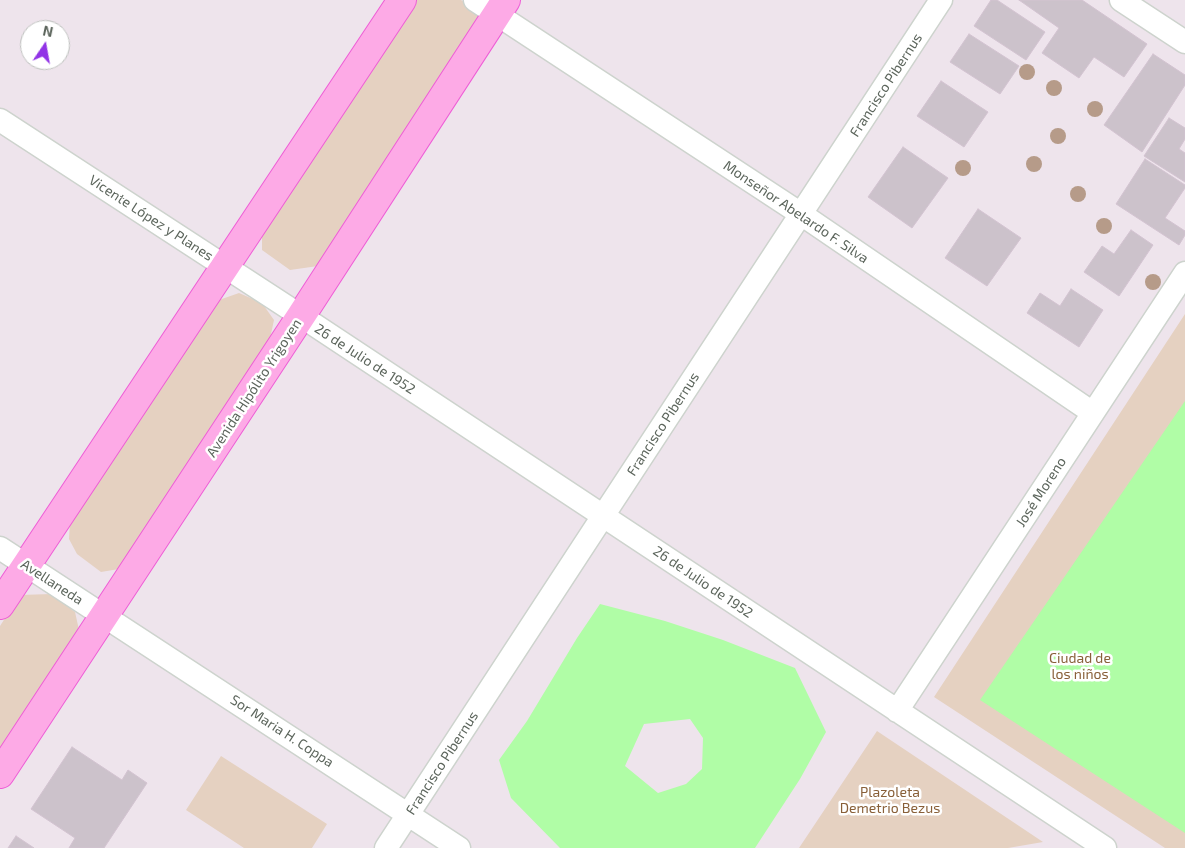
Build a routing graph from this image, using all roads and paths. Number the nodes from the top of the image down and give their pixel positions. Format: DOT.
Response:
graph roads {
  1 [pos="402,0"];
  2 [pos="942,0"];
  3 [pos="1121,0"];
  4 [pos="492,5"];
  5 [pos="1185,42"];
  6 [pos="0,120"];
  7 [pos="802,214"];
  8 [pos="224,266"];
  9 [pos="1185,273"];
  10 [pos="301,316"];
  11 [pos="1093,413"];
  12 [pos="602,516"];
  13 [pos="0,548"];
  14 [pos="26,564"];
  15 [pos="0,605"];
  16 [pos="104,615"];
  17 [pos="897,710"];
  18 [pos="0,774"];
  19 [pos="409,814"];
  20 [pos="386,848"];
  21 [pos="459,848"];
  22 [pos="1105,848"];
  1 -- 8 [label="main road"];
  2 -- 7 [label="street, Francisco Pibernus"];
  3 -- 5 [label="street"];
  4 -- 7 [label="street, Monseñor Abelardo F. Silva"];
  4 -- 10 [label="main road, Avenida Hipólito Yrigoyen"];
  6 -- 8 [label="street, Vicente López y Planes"];
  7 -- 11 [label="street, Monseñor Abelardo F. Silva"];
  7 -- 12 [label="street, Francisco Pibernus"];
  8 -- 10 [label="street, Vicente López y Planes"];
  8 -- 14 [label="main road"];
  9 -- 11 [label="street, José Moreno"];
  10 -- 12 [label="street, 26 de Julio de 1952"];
  10 -- 16 [label="main road, Avenida Hipólito Yrigoyen"];
  11 -- 17 [label="street, José Moreno"];
  12 -- 17 [label="street, 26 de Julio de 1952"];
  12 -- 19 [label="street, Francisco Pibernus"];
  13 -- 14 [label="street, Avellaneda"];
  14 -- 15 [label="main road"];
  14 -- 16 [label="street, Avellaneda"];
  16 -- 18 [label="main road, Avenida Hipólito Yrigoyen"];
  16 -- 19 [label="street, Sor Maria H. Coppa"];
  17 -- 22 [label="street, 26 de Julio de 1952"];
  19 -- 20 [label="street, Francisco Pibernus"];
  19 -- 21 [label="street, Sor Maria H. Coppa"];
}
